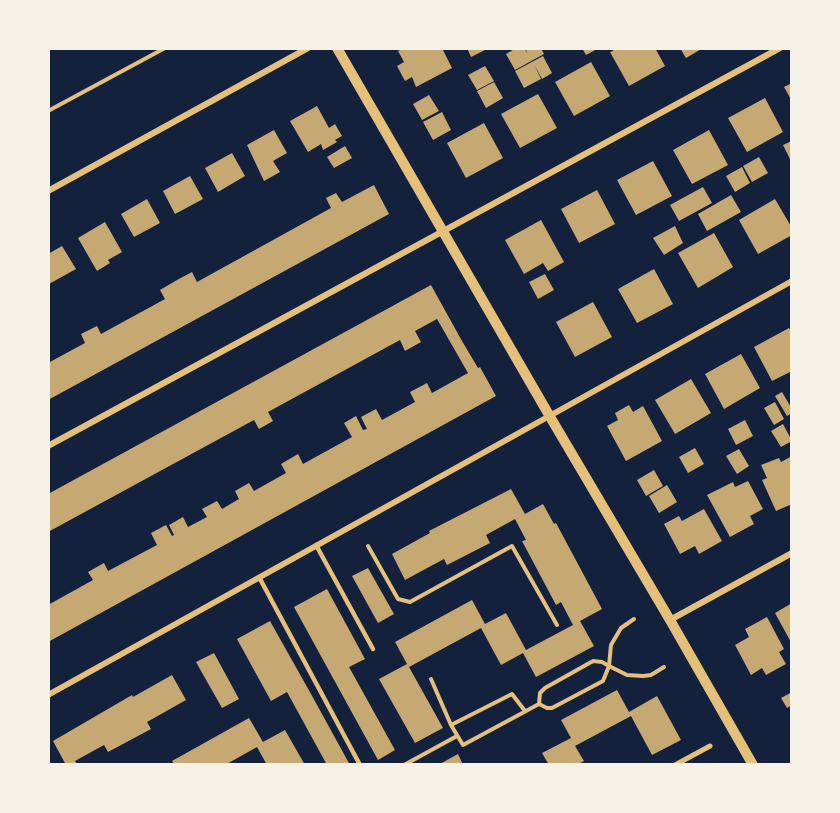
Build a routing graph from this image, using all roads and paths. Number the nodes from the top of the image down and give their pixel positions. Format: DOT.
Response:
graph roads {
  1 [pos="165,48"];
  2 [pos="308,48"];
  3 [pos="337,48"];
  4 [pos="780,48"];
  5 [pos="48,111"];
  6 [pos="48,191"];
  7 [pos="443,232"];
  8 [pos="792,281"];
  9 [pos="549,416"];
  10 [pos="48,446"];
  11 [pos="316,545"];
  12 [pos="368,546"];
  13 [pos="792,552"];
  14 [pos="259,577"];
  15 [pos="634,619"];
  16 [pos="670,620"];
  17 [pos="557,625"];
  18 [pos="373,649"];
  19 [pos="609,666"];
  20 [pos="664,667"];
  21 [pos="431,679"];
  22 [pos="48,695"];
  23 [pos="539,704"];
  24 [pos="525,711"];
  25 [pos="451,725"];
  26 [pos="457,736"];
  27 [pos="710,746"];
  28 [pos="360,765"];
  29 [pos="404,765"];
  30 [pos="675,765"];
  31 [pos="753,765"];
  1 -- 5 [label="path"];
  2 -- 6 [label="street"];
  3 -- 7 [label="street"];
  4 -- 7 [label="street"];
  7 -- 9 [label="street"];
  7 -- 10 [label="street"];
  8 -- 9 [label="street"];
  9 -- 11 [label="street"];
  9 -- 16 [label="street"];
  11 -- 14 [label="street"];
  11 -- 18 [label="lane"];
  12 -- 17 [label="path"];
  13 -- 16 [label="street"];
  14 -- 22 [label="street"];
  14 -- 28 [label="lane"];
  15 -- 19 [label="path"];
  16 -- 31 [label="street"];
  19 -- 20 [label="path"];
  19 -- 23 [label="path"];
  19 -- 23 [label="path"];
  21 -- 25 [label="path"];
  23 -- 24 [label="path"];
  24 -- 25 [label="path"];
  24 -- 26 [label="path"];
  25 -- 26 [label="path"];
  26 -- 29 [label="path"];
  27 -- 30 [label="street"];
}
